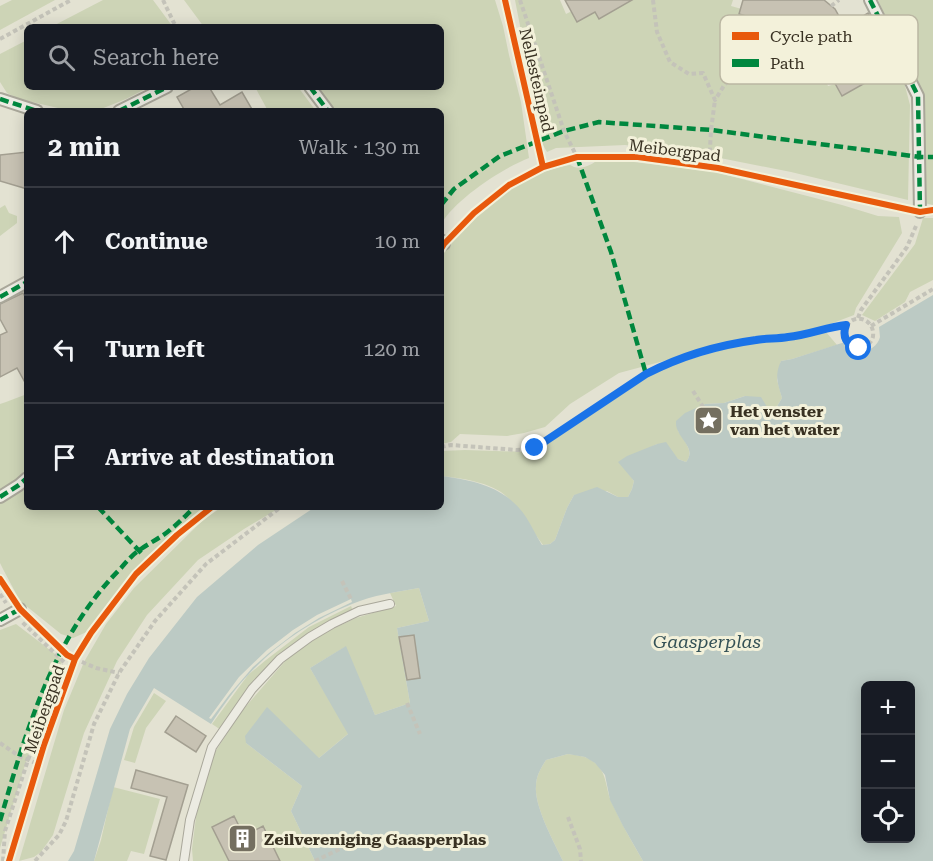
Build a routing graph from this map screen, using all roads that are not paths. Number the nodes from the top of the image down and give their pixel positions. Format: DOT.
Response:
graph roads {
  1 [pos="870,0"];
  2 [pos="878,15"];
  3 [pos="912,84"];
  4 [pos="161,90"];
  5 [pos="312,90"];
  6 [pos="0,99"];
  7 [pos="27,108"];
  8 [pos="125,108"];
  9 [pos="326,108"];
  10 [pos="920,212"];
  11 [pos="24,284"];
  12 [pos="0,297"];
  13 [pos="24,481"];
  14 [pos="0,497"];
  15 [pos="390,604"];
  16 [pos="16,611"];
  17 [pos="0,620"];
  18 [pos="184,861"];
  1 -- 2 [label="street"];
  3 -- 10 [label="street"];
  4 -- 8 [label="street"];
  5 -- 9 [label="street"];
  6 -- 7 [label="street"];
  11 -- 12 [label="street"];
  13 -- 14 [label="street"];
  15 -- 18 [label="lane"];
  16 -- 17 [label="street"];
}
